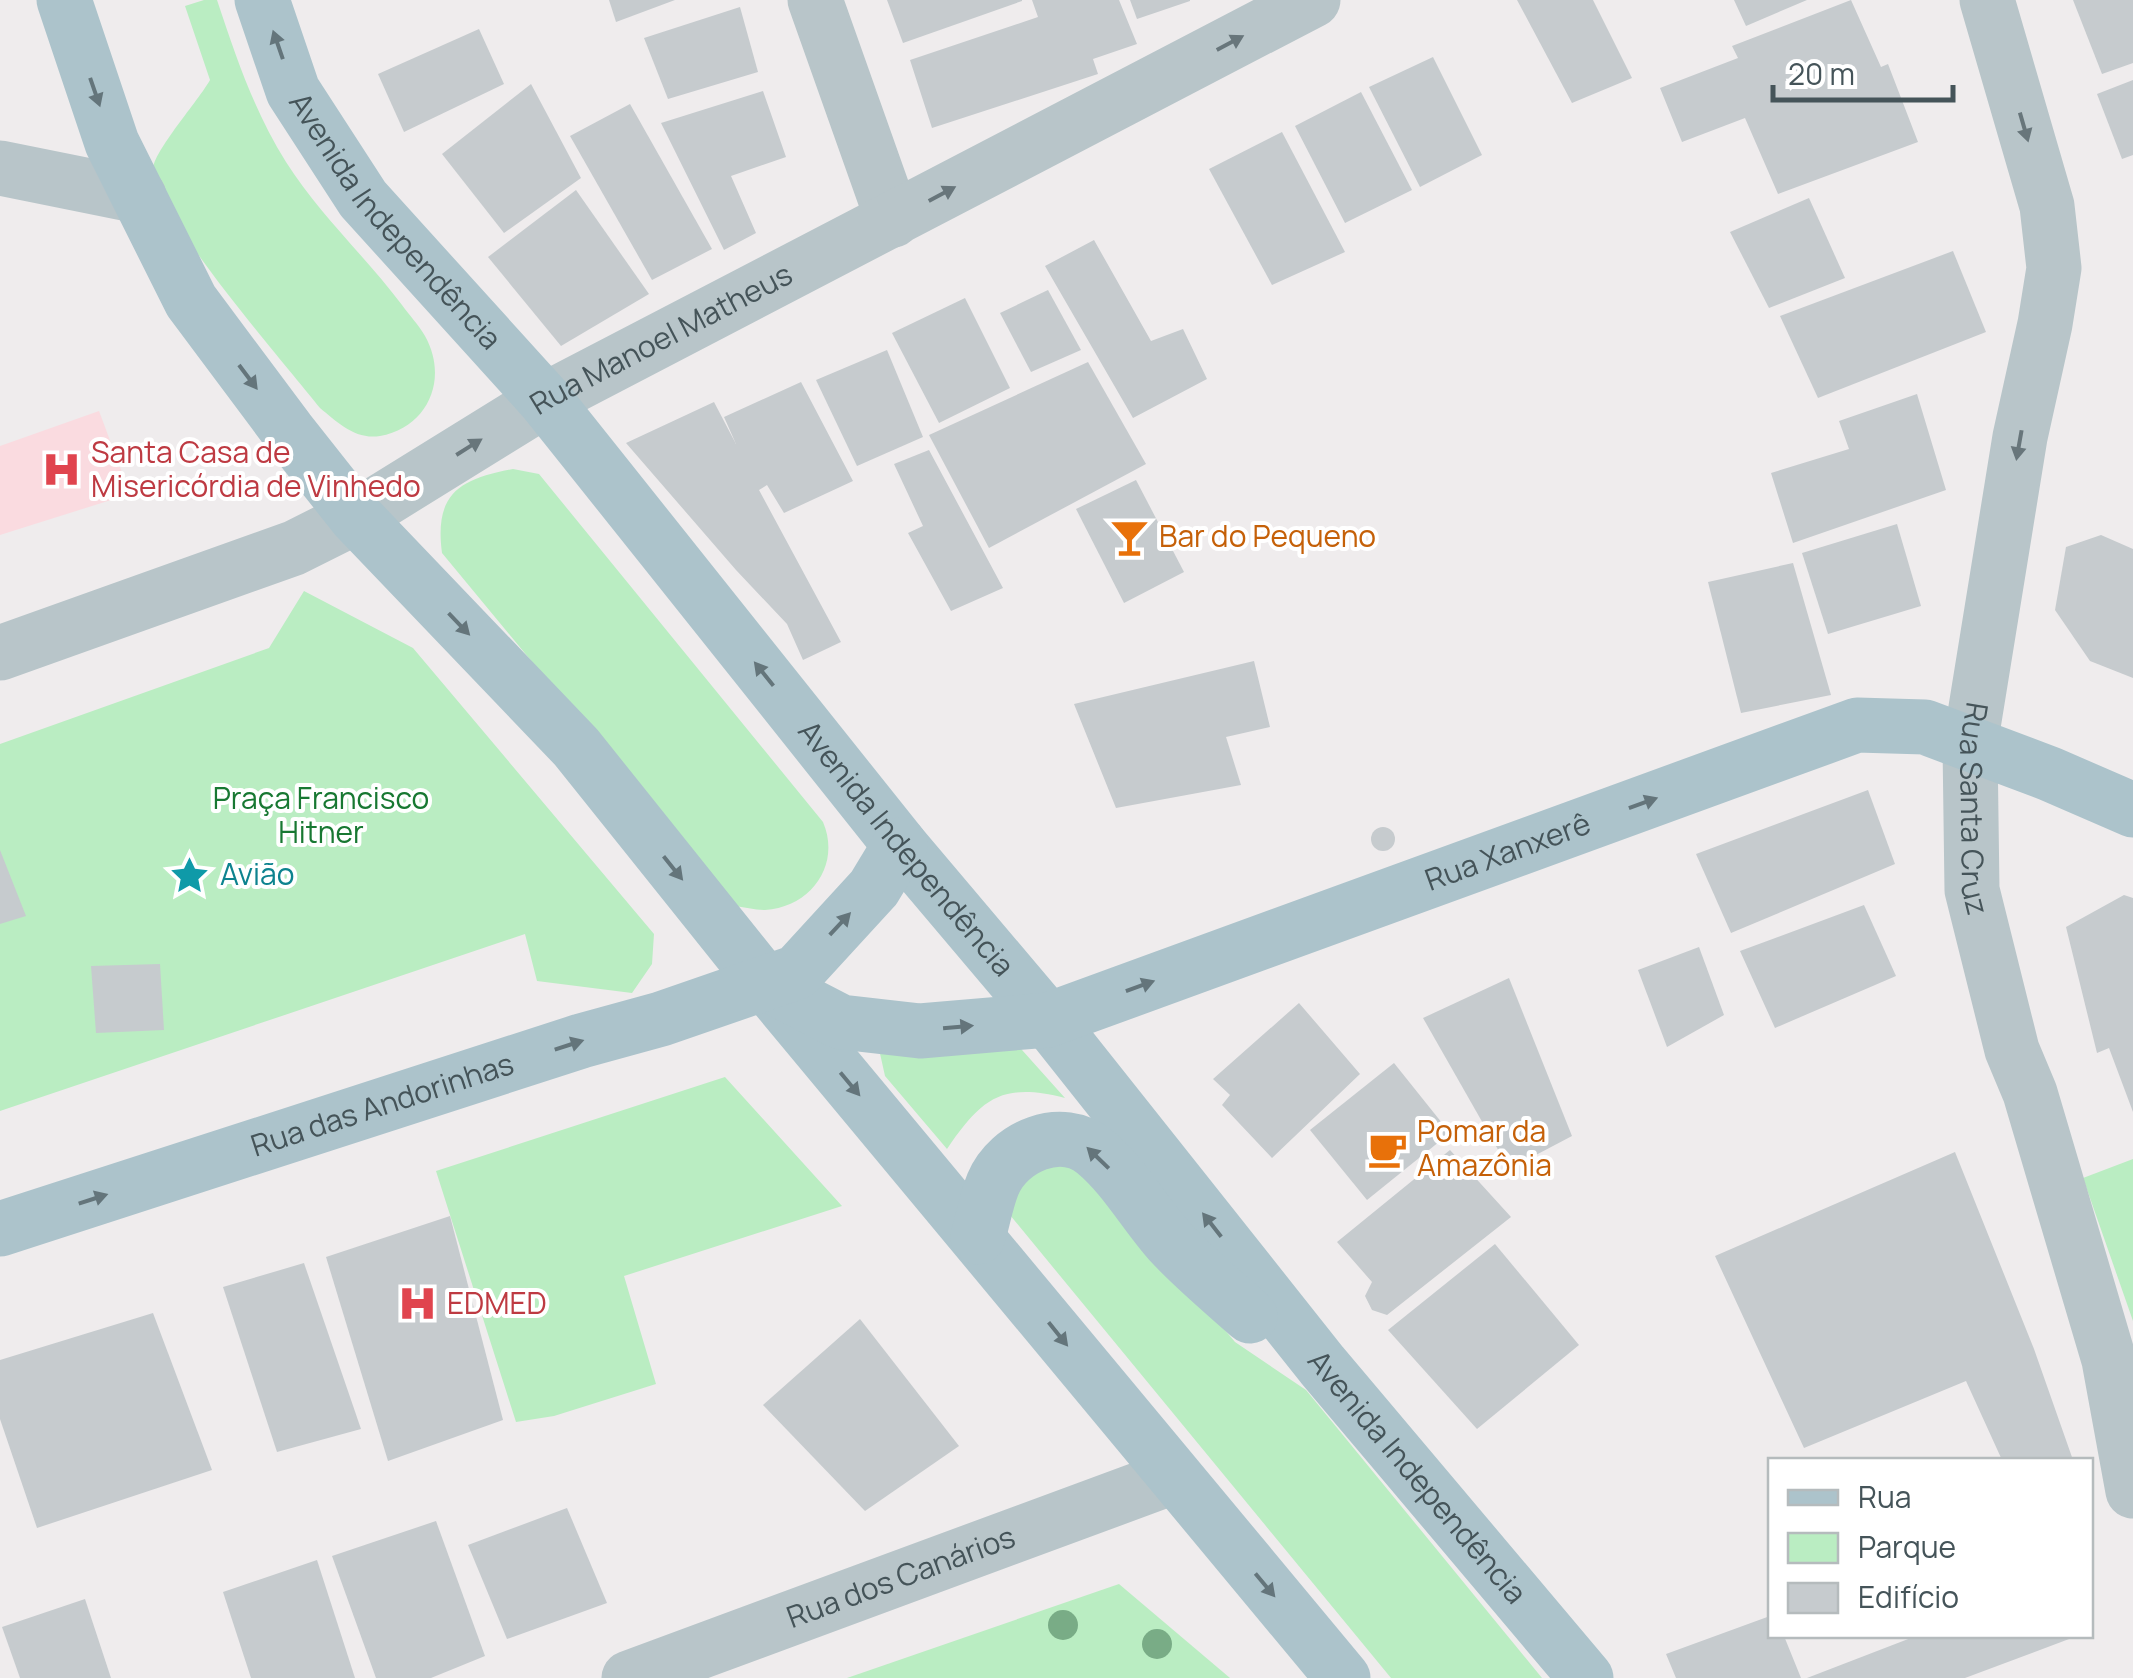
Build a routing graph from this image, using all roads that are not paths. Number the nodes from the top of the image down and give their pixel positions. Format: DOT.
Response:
graph roads {
  1 [pos="64,0"];
  2 [pos="262,0"];
  3 [pos="815,0"];
  4 [pos="1312,0"];
  5 [pos="1987,0"];
  6 [pos="0,168"];
  7 [pos="138,196"];
  8 [pos="893,220"];
  9 [pos="545,400"];
  10 [pos="356,517"];
  11 [pos="0,652"];
  12 [pos="1970,745"];
  13 [pos="2133,810"];
  14 [pos="900,845"];
  15 [pos="765,983"];
  16 [pos="1048,1020"];
  17 [pos="0,1228"];
  18 [pos="978,1237"];
  19 [pos="1322,1365"];
  20 [pos="1173,1477"];
  21 [pos="2133,1492"];
  22 [pos="628,1678"];
  23 [pos="1343,1678"];
  24 [pos="1586,1678"];
  1 -- 7 [label="main road, one-way"];
  9 -- 2 [label="main road, Avenida Independência, one-way"];
  3 -- 8 [label="street"];
  8 -- 4 [label="street, Rua Manoel Matheus, one-way"];
  5 -- 12 [label="street, Rua Santa Cruz, one-way"];
  6 -- 7 [label="street"];
  7 -- 10 [label="main road, one-way"];
  8 -- 9 [label="street, Rua Manoel Matheus"];
  10 -- 9 [label="street, Rua Manoel Matheus, one-way"];
  14 -- 9 [label="main road, Avenida Independência, one-way"];
  10 -- 11 [label="street, Rua Manoel Matheus"];
  10 -- 15 [label="main road, one-way"];
  12 -- 13 [label="main road, Rua Xanxerê"];
  16 -- 12 [label="main road, Rua Xanxerê, one-way"];
  12 -- 21 [label="street, Rua Santa Cruz"];
  15 -- 14 [label="main road, Rua das Andorinhas, one-way"];
  14 -- 16 [label="main road, Avenida Independência"];
  15 -- 16 [label="main road, Rua Xanxerê, one-way"];
  17 -- 15 [label="main road, Rua das Andorinhas, one-way"];
  15 -- 18 [label="main road, one-way"];
  19 -- 16 [label="main road, Avenida Independência, one-way"];
  19 -- 18 [label="main road, one-way"];
  18 -- 20 [label="main road, one-way"];
  19 -- 24 [label="main road, Avenida Independência"];
  20 -- 22 [label="street, Rua dos Canários"];
  20 -- 23 [label="main road, one-way"];
}
